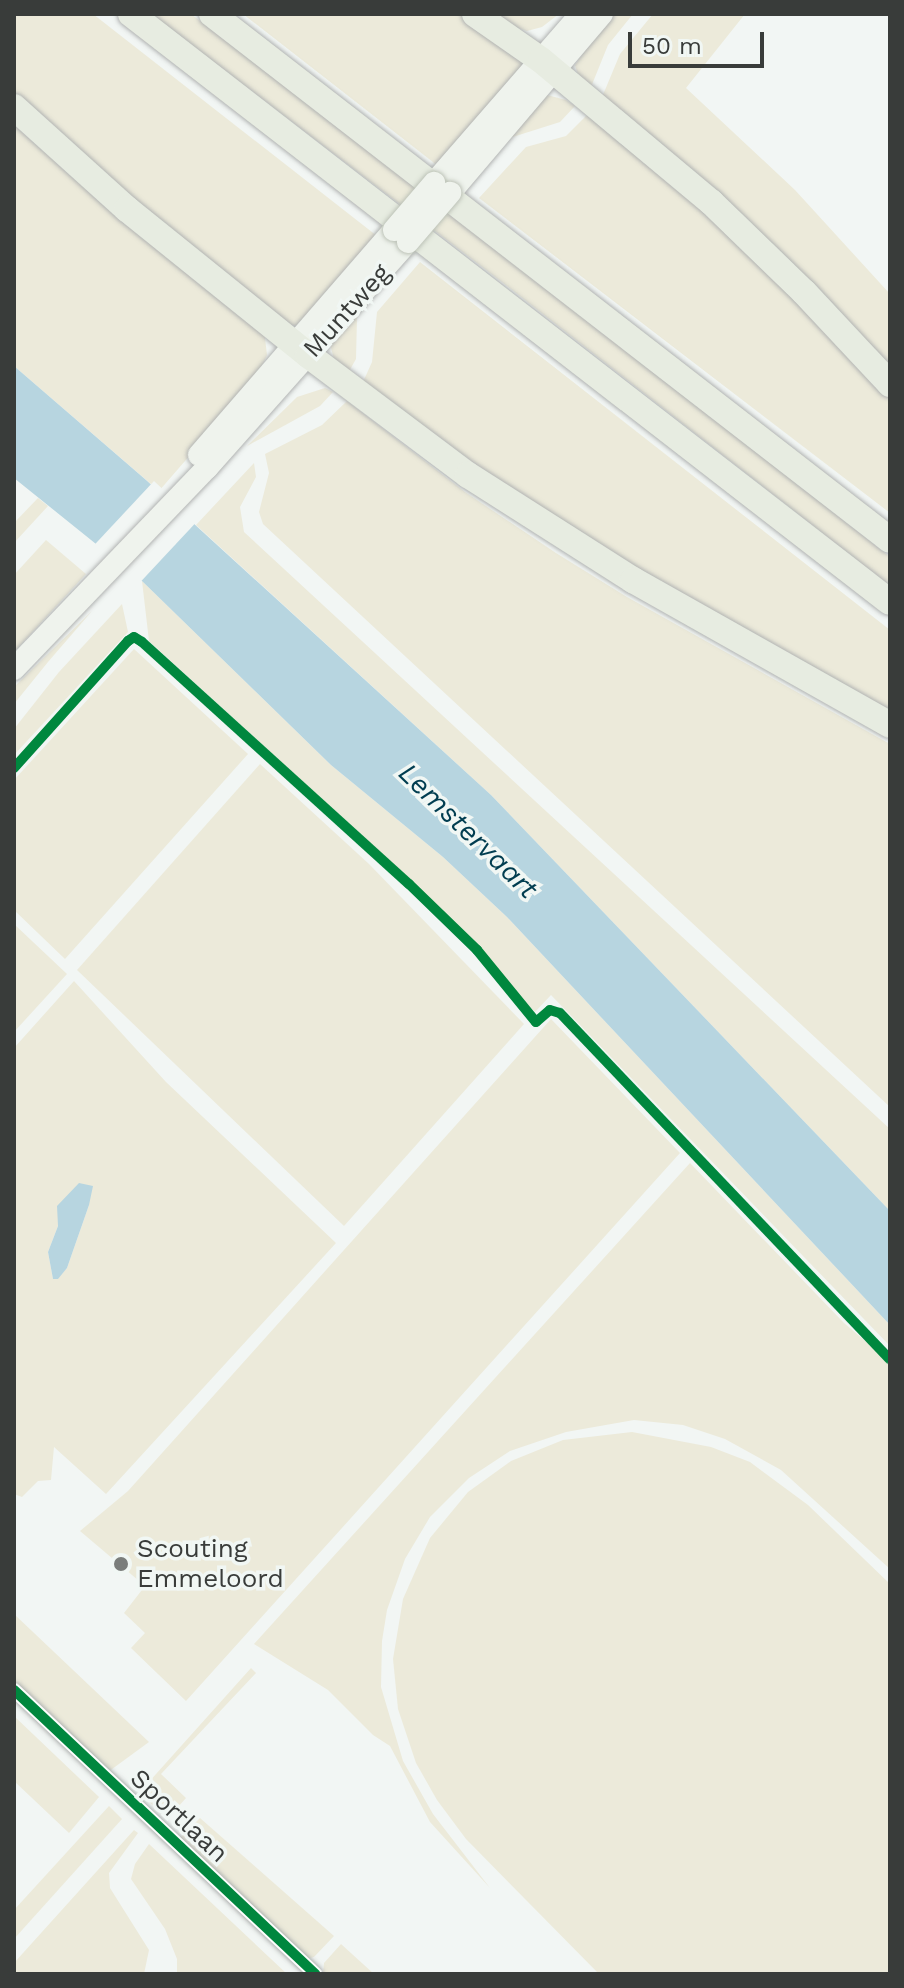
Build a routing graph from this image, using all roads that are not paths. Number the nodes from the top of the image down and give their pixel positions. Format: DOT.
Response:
graph roads {
  1 [pos="131,14"];
  2 [pos="212,14"];
  3 [pos="475,14"];
  4 [pos="581,14"];
  5 [pos="602,14"];
  6 [pos="547,65"];
  7 [pos="14,107"];
  8 [pos="302,350"];
  9 [pos="890,384"];
  10 [pos="890,540"];
  11 [pos="890,602"];
  12 [pos="14,669"];
  13 [pos="890,725"];
  14 [pos="14,1690"];
  15 [pos="315,1974"];
  1 -- 11 [label="highway"];
  2 -- 10 [label="highway"];
  3 -- 6 [label="highway"];
  4 -- 6 [label="main road, Muntweg"];
  5 -- 6 [label="main road, Muntweg"];
  6 -- 8 [label="main road, Muntweg, bridge"];
  6 -- 9 [label="highway"];
  7 -- 8 [label="highway"];
  8 -- 12 [label="main road, Muntweg"];
  8 -- 13 [label="highway"];
  14 -- 15 [label="street, Sportlaan"];
}
